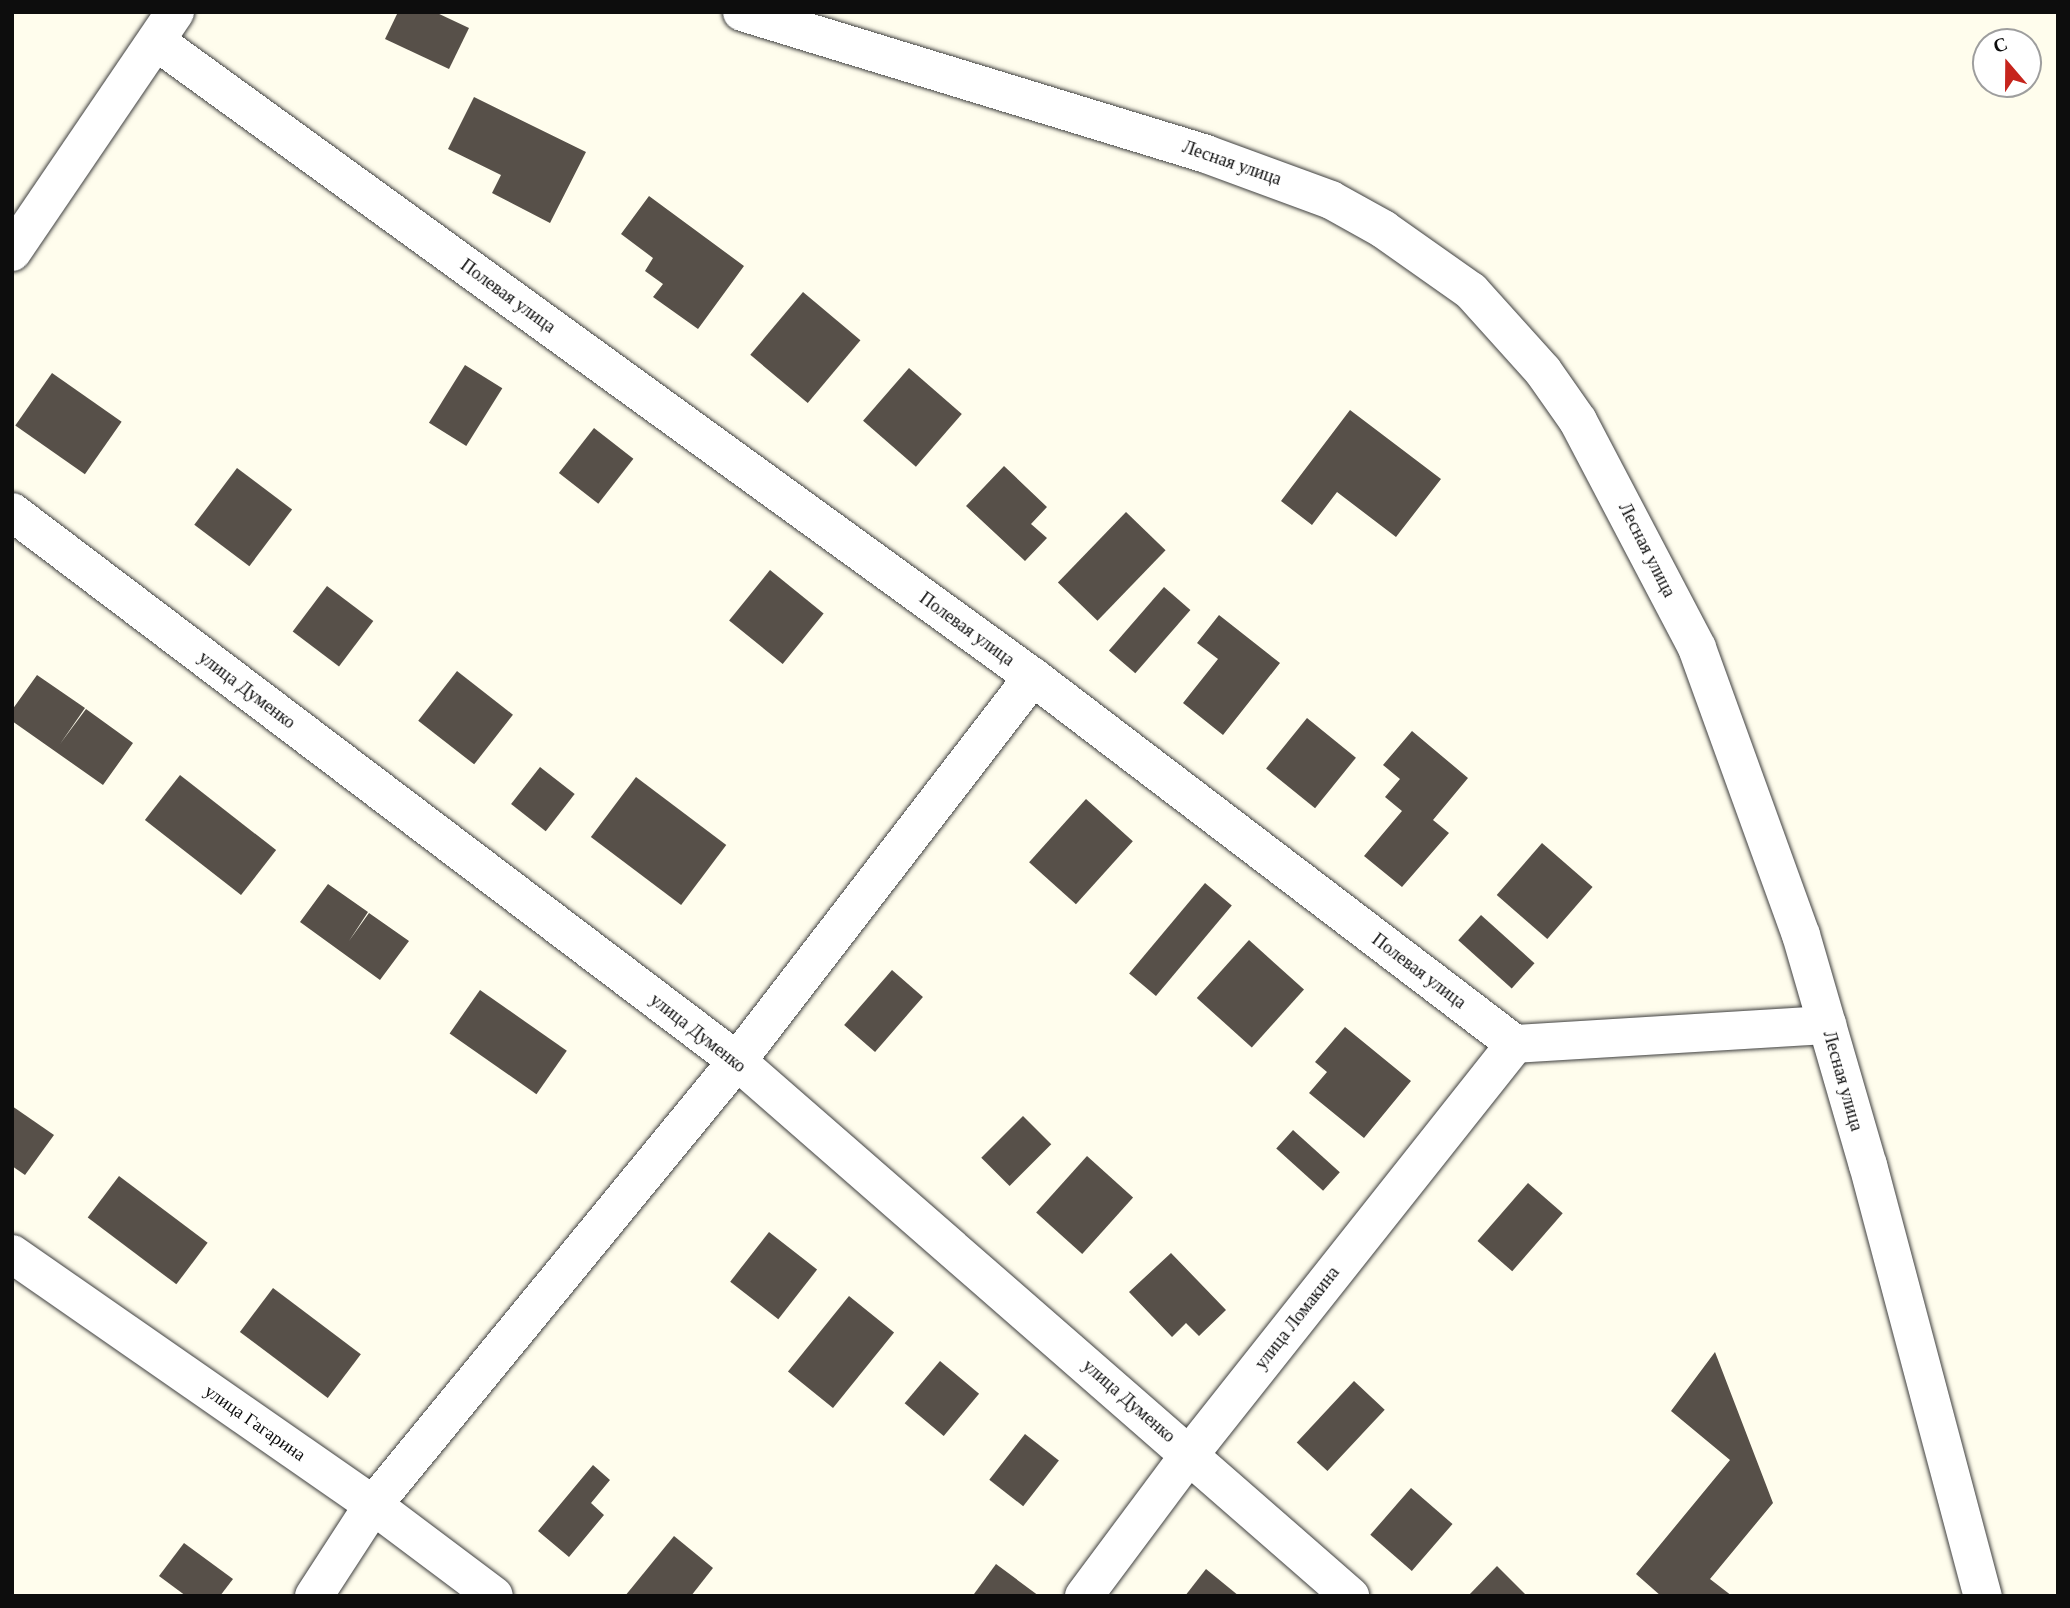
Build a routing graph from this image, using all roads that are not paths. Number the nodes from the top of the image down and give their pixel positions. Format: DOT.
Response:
graph roads {
  1 [pos="742,12"];
  2 [pos="166,27"];
  3 [pos="12,252"];
  4 [pos="12,512"];
  5 [pos="1033,677"];
  6 [pos="1827,1025"];
  7 [pos="1515,1044"];
  8 [pos="737,1061"];
  9 [pos="12,1254"];
  10 [pos="1190,1454"];
  11 [pos="373,1505"];
  12 [pos="314,1596"];
  13 [pos="494,1596"];
  14 [pos="1084,1596"];
  15 [pos="1350,1596"];
  16 [pos="1983,1596"];
  1 -- 6 [label="street, Лесная улица"];
  2 -- 3 [label="street"];
  2 -- 5 [label="street, Полевая улица"];
  4 -- 8 [label="street, улица Думенко"];
  5 -- 7 [label="street, Полевая улица"];
  5 -- 8 [label="street"];
  6 -- 7 [label="street"];
  6 -- 16 [label="street, Лесная улица"];
  7 -- 10 [label="street, улица Ломакина"];
  8 -- 10 [label="street, улица Думенко"];
  8 -- 11 [label="street"];
  9 -- 11 [label="street, улица Гагарина"];
  10 -- 14 [label="street, улица Ломакина"];
  10 -- 15 [label="street, улица Думенко"];
  11 -- 12 [label="street"];
  11 -- 13 [label="street, улица Гагарина"];
}
